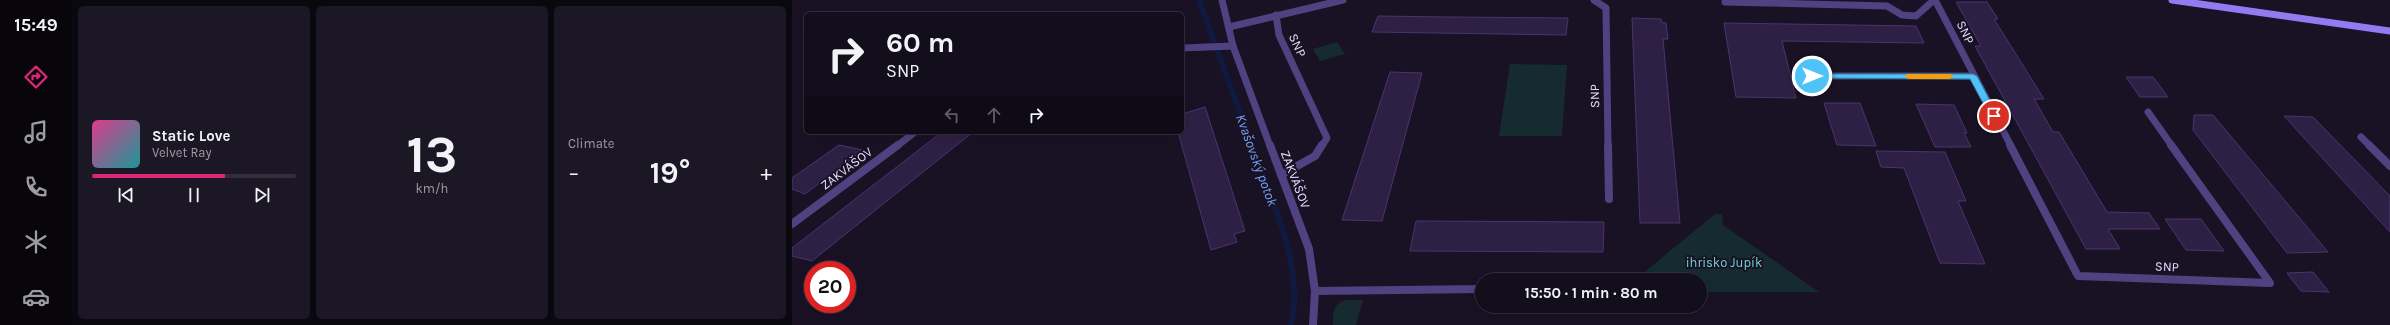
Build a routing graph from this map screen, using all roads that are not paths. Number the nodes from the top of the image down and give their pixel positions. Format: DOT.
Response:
graph roads {
  1 [pos="1222,0"];
  2 [pos="1343,0"];
  3 [pos="1594,0"];
  4 [pos="1935,0"];
  5 [pos="2172,0"];
  6 [pos="1725,2"];
  7 [pos="1276,15"];
  8 [pos="1229,27"];
  9 [pos="2390,31"];
  10 [pos="1233,46"];
  11 [pos="1184,48"];
  12 [pos="1812,76"];
  13 [pos="1973,76"];
  14 [pos="2148,112"];
  15 [pos="912,134"];
  16 [pos="2361,137"];
  17 [pos="2389,164"];
  18 [pos="1281,175"];
  19 [pos="1609,199"];
  20 [pos="792,224"];
  21 [pos="1475,289"];
  22 [pos="1315,291"];
  23 [pos="1313,325"];
  1 -- 8 [label="street, ZAKVÁŠOV"];
  2 -- 7 [label="street"];
  3 -- 19 [label="street, SNP"];
  4 -- 6 [label="street, SNP"];
  4 -- 13 [label="street, SNP"];
  5 -- 9 [label="main road"];
  7 -- 8 [label="street"];
  7 -- 18 [label="street, SNP"];
  8 -- 10 [label="street, ZAKVÁŠOV"];
  10 -- 11 [label="street"];
  10 -- 18 [label="street, ZAKVÁŠOV"];
  12 -- 13 [label="street"];
  13 -- 14 [label="street, SNP"];
  15 -- 20 [label="street, ZAKVÁŠOV"];
  16 -- 17 [label="street"];
  18 -- 22 [label="street, ZAKVÁŠOV"];
  21 -- 22 [label="street"];
  22 -- 23 [label="street, ZAKVÁŠOV"];
}
